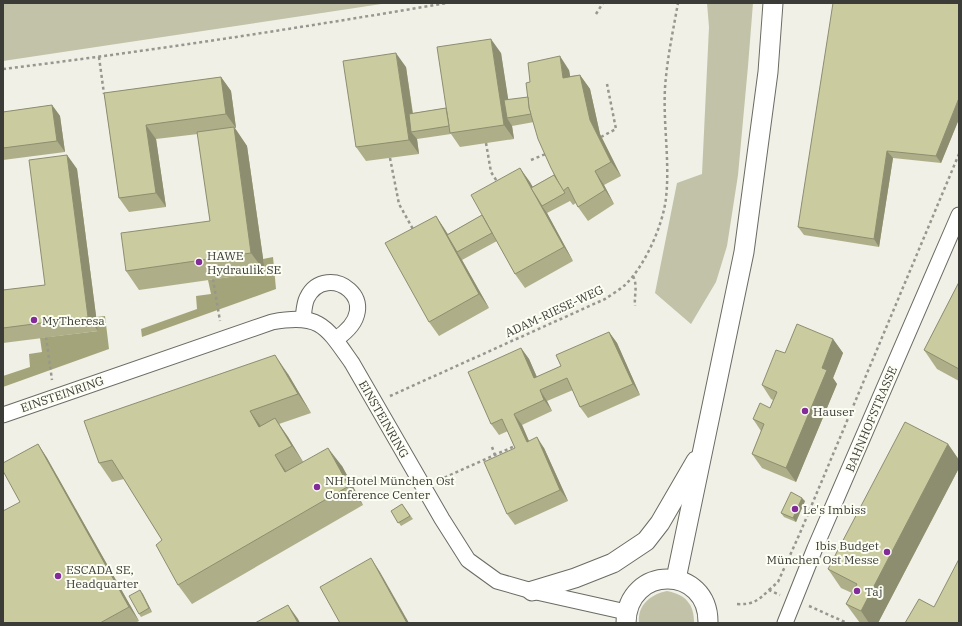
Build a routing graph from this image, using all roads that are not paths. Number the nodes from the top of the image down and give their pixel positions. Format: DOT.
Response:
graph roads {
  1 [pos="772,3"];
  2 [pos="959,216"];
  3 [pos="303,318"];
  4 [pos="336,339"];
  5 [pos="3,415"];
  6 [pos="704,447"];
  7 [pos="676,579"];
  8 [pos="532,591"];
  9 [pos="626,618"];
  10 [pos="708,623"];
  11 [pos="785,623"];
  1 -- 6 [label="street"];
  2 -- 11 [label="street, BAHNHOFSTRASSE"];
  3 -- 4 [label="street, EINSTEINRING"];
  3 -- 4 [label="street"];
  3 -- 5 [label="street, EINSTEINRING"];
  4 -- 8 [label="street, EINSTEINRING"];
  6 -- 7 [label="street"];
  6 -- 8 [label="street"];
  7 -- 9 [label="street"];
  7 -- 10 [label="street"];
  8 -- 9 [label="street, EINSTEINRING"];
}
